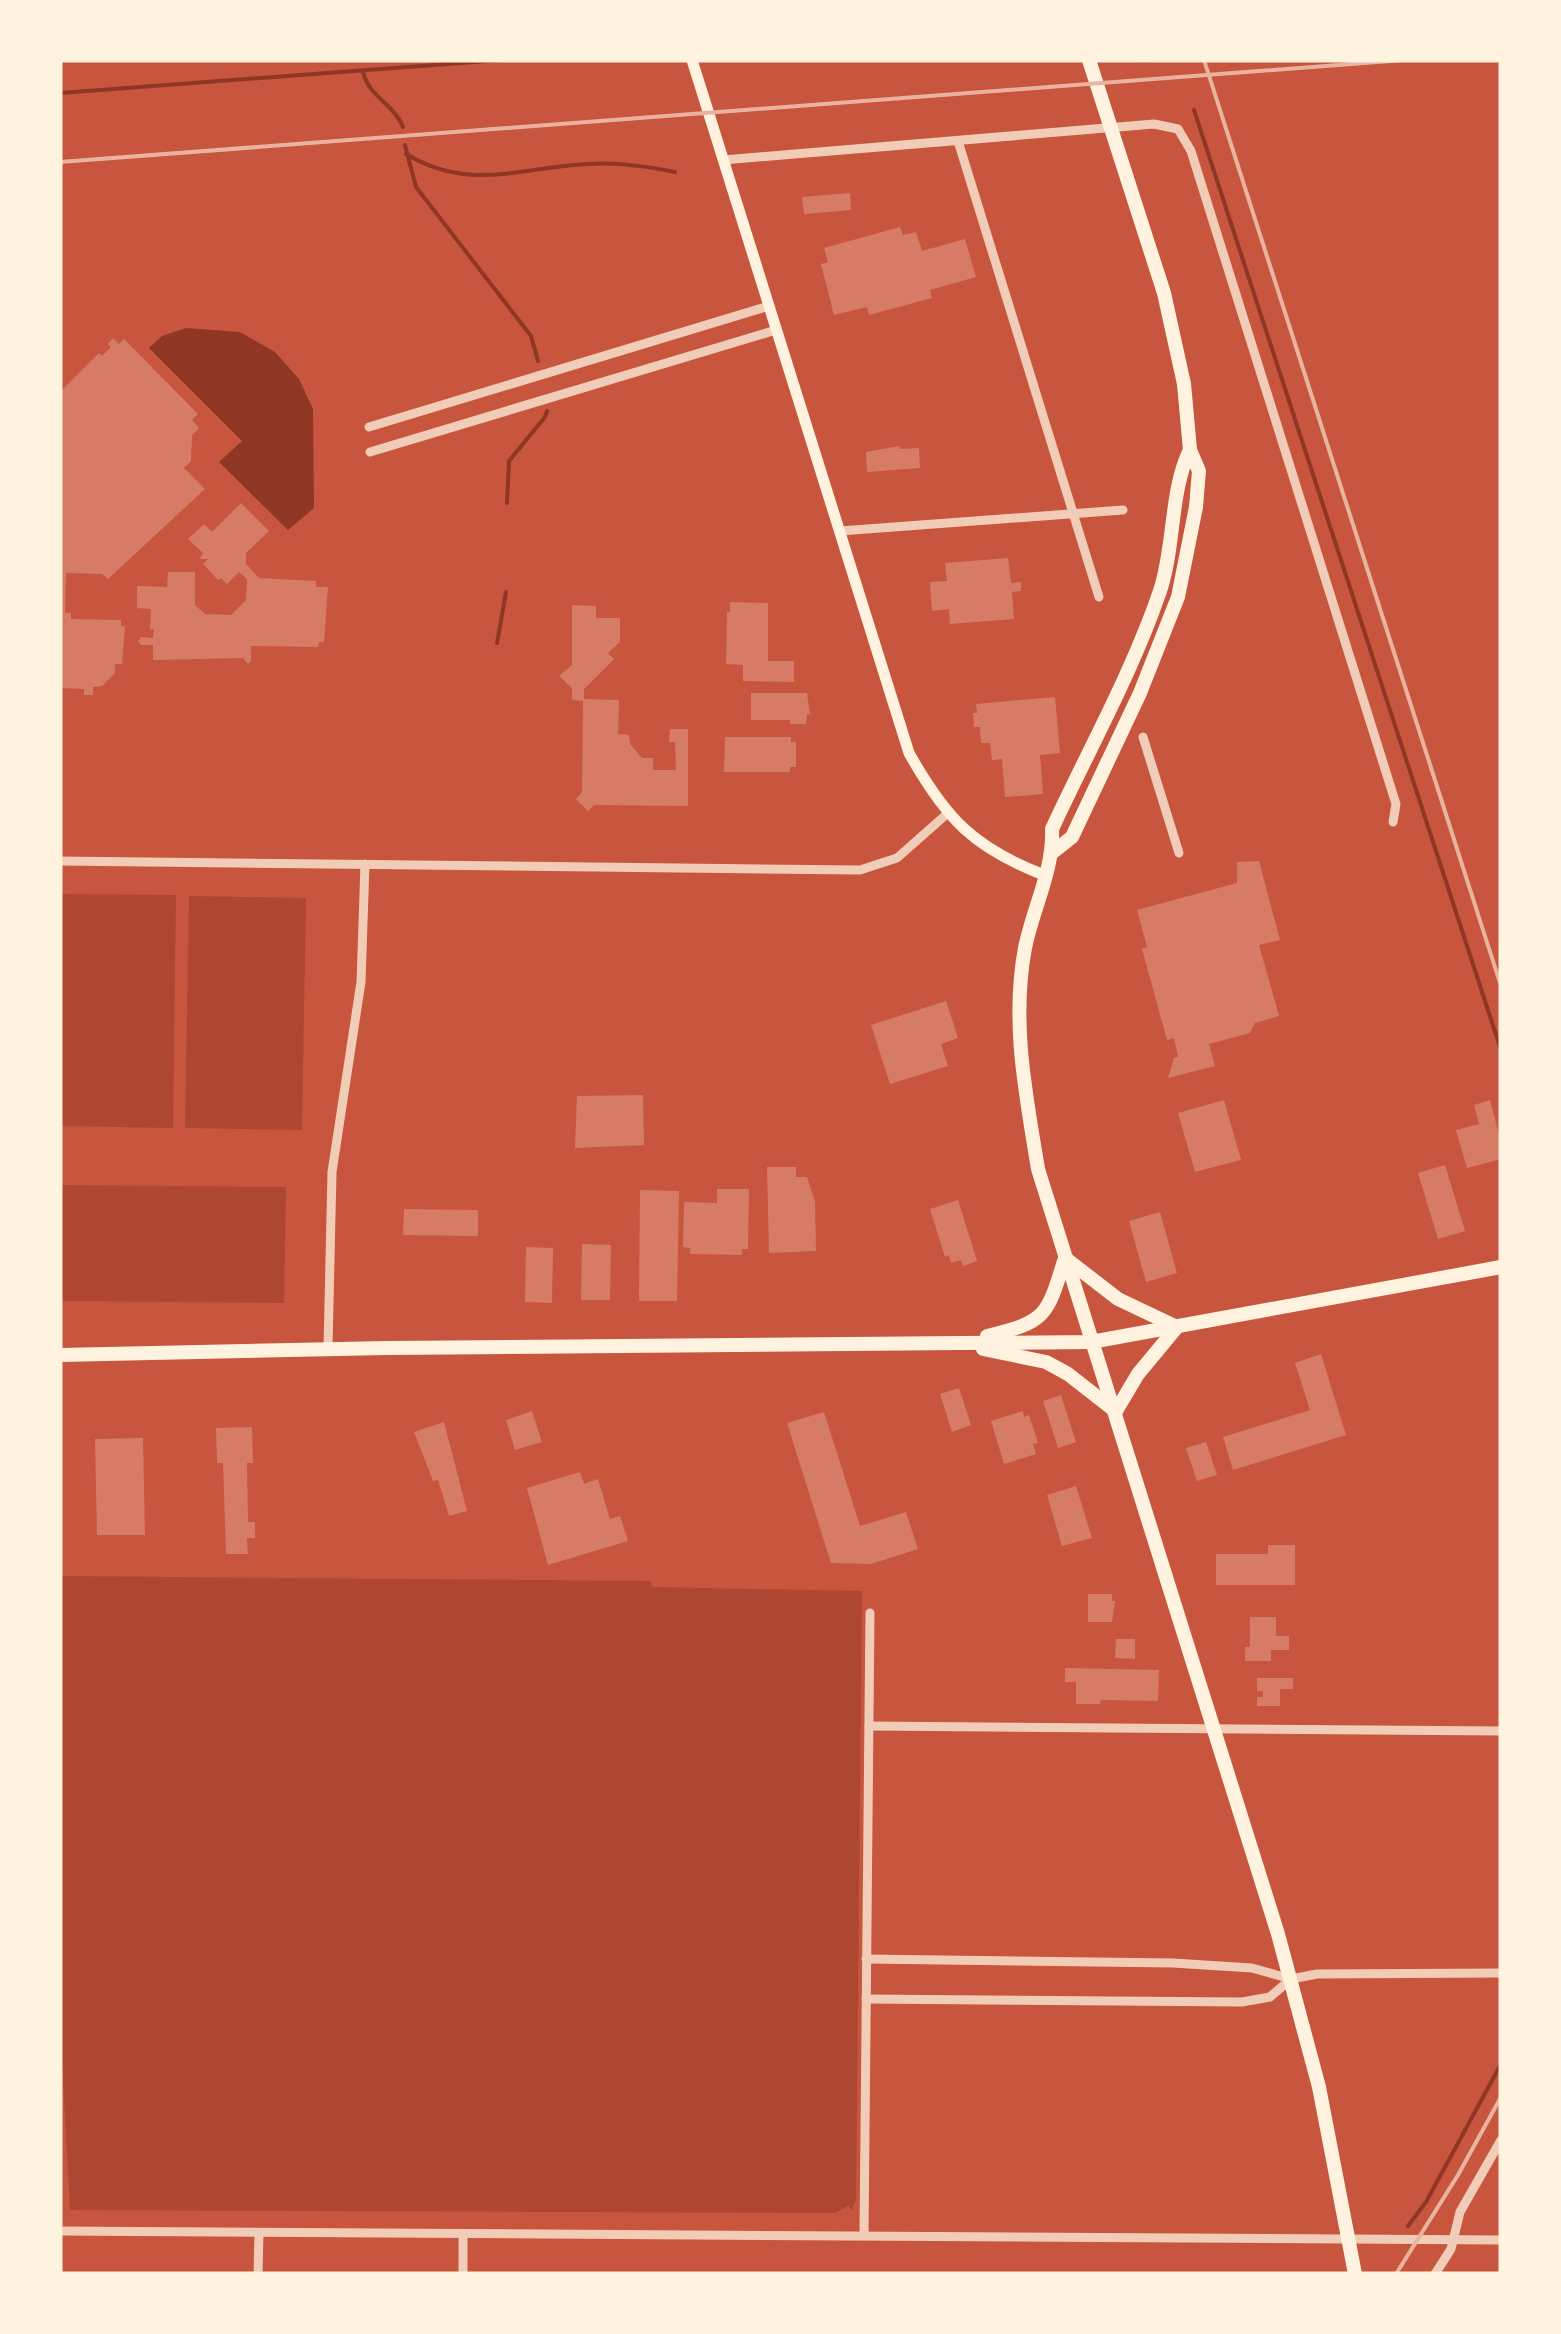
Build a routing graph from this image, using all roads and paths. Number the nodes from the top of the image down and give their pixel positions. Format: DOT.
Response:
graph roads {
  1 [pos="692,60"];
  2 [pos="1089,60"];
  3 [pos="958,141"];
  4 [pos="723,160"];
  5 [pos="769,306"];
  6 [pos="776,330"];
  7 [pos="369,428"];
  8 [pos="1190,450"];
  9 [pos="370,452"];
  10 [pos="1123,510"];
  11 [pos="1073,514"];
  12 [pos="840,530"];
  13 [pos="1099,597"];
  14 [pos="1144,737"];
  15 [pos="948,813"];
  16 [pos="1393,822"];
  17 [pos="1053,852"];
  18 [pos="1179,853"];
  19 [pos="60,860"];
  20 [pos="365,864"];
  21 [pos="1044,875"];
  22 [pos="1065,1258"];
  23 [pos="1501,1267"];
  24 [pos="1178,1328"];
  25 [pos="1091,1342"];
  26 [pos="958,1344"];
  27 [pos="328,1348"];
  28 [pos="60,1355"];
  29 [pos="1116,1411"];
  30 [pos="870,1612"];
  31 [pos="869,1726"];
  32 [pos="1215,1730"];
  33 [pos="1501,1731"];
  34 [pos="866,1959"];
  35 [pos="1501,1973"];
  36 [pos="1291,1980"];
  37 [pos="866,1999"];
  38 [pos="1501,2140"];
  39 [pos="60,2230"];
  40 [pos="258,2233"];
  41 [pos="463,2234"];
  42 [pos="864,2236"];
  43 [pos="1348,2238"];
  44 [pos="1454,2240"];
  45 [pos="1501,2240"];
  46 [pos="258,2274"];
  47 [pos="463,2274"];
  48 [pos="1354,2274"];
  49 [pos="1435,2274"];
  1 -- 4 [label="main road"];
  2 -- 8 [label="main road"];
  3 -- 4 [label="street"];
  3 -- 11 [label="street"];
  3 -- 16 [label="street"];
  4 -- 5 [label="main road"];
  5 -- 6 [label="main road"];
  5 -- 7 [label="street"];
  6 -- 9 [label="street"];
  6 -- 12 [label="main road"];
  8 -- 17 [label="main road"];
  8 -- 17 [label="main road"];
  10 -- 11 [label="street"];
  11 -- 12 [label="street"];
  11 -- 13 [label="street"];
  12 -- 15 [label="main road"];
  14 -- 18 [label="street"];
  15 -- 20 [label="street"];
  15 -- 21 [label="main road"];
  17 -- 21 [label="main road"];
  19 -- 20 [label="street"];
  20 -- 27 [label="street"];
  21 -- 22 [label="main road"];
  22 -- 24 [label="main road"];
  22 -- 25 [label="main road"];
  22 -- 26 [label="main road"];
  23 -- 24 [label="main road"];
  24 -- 25 [label="main road"];
  24 -- 29 [label="main road"];
  25 -- 26 [label="main road"];
  25 -- 29 [label="main road"];
  26 -- 27 [label="main road"];
  26 -- 29 [label="main road"];
  27 -- 28 [label="main road"];
  29 -- 32 [label="main road"];
  30 -- 31 [label="street"];
  31 -- 32 [label="street"];
  31 -- 34 [label="street"];
  32 -- 33 [label="street"];
  32 -- 36 [label="main road"];
  34 -- 36 [label="street"];
  34 -- 37 [label="street"];
  35 -- 36 [label="street"];
  36 -- 37 [label="street"];
  36 -- 43 [label="main road"];
  37 -- 42 [label="street"];
  38 -- 44 [label="street"];
  39 -- 40 [label="street"];
  40 -- 41 [label="street"];
  40 -- 46 [label="street"];
  41 -- 42 [label="street"];
  41 -- 47 [label="street"];
  42 -- 43 [label="street"];
  43 -- 44 [label="street"];
  43 -- 48 [label="main road"];
  44 -- 45 [label="street"];
  44 -- 49 [label="street"];
}
